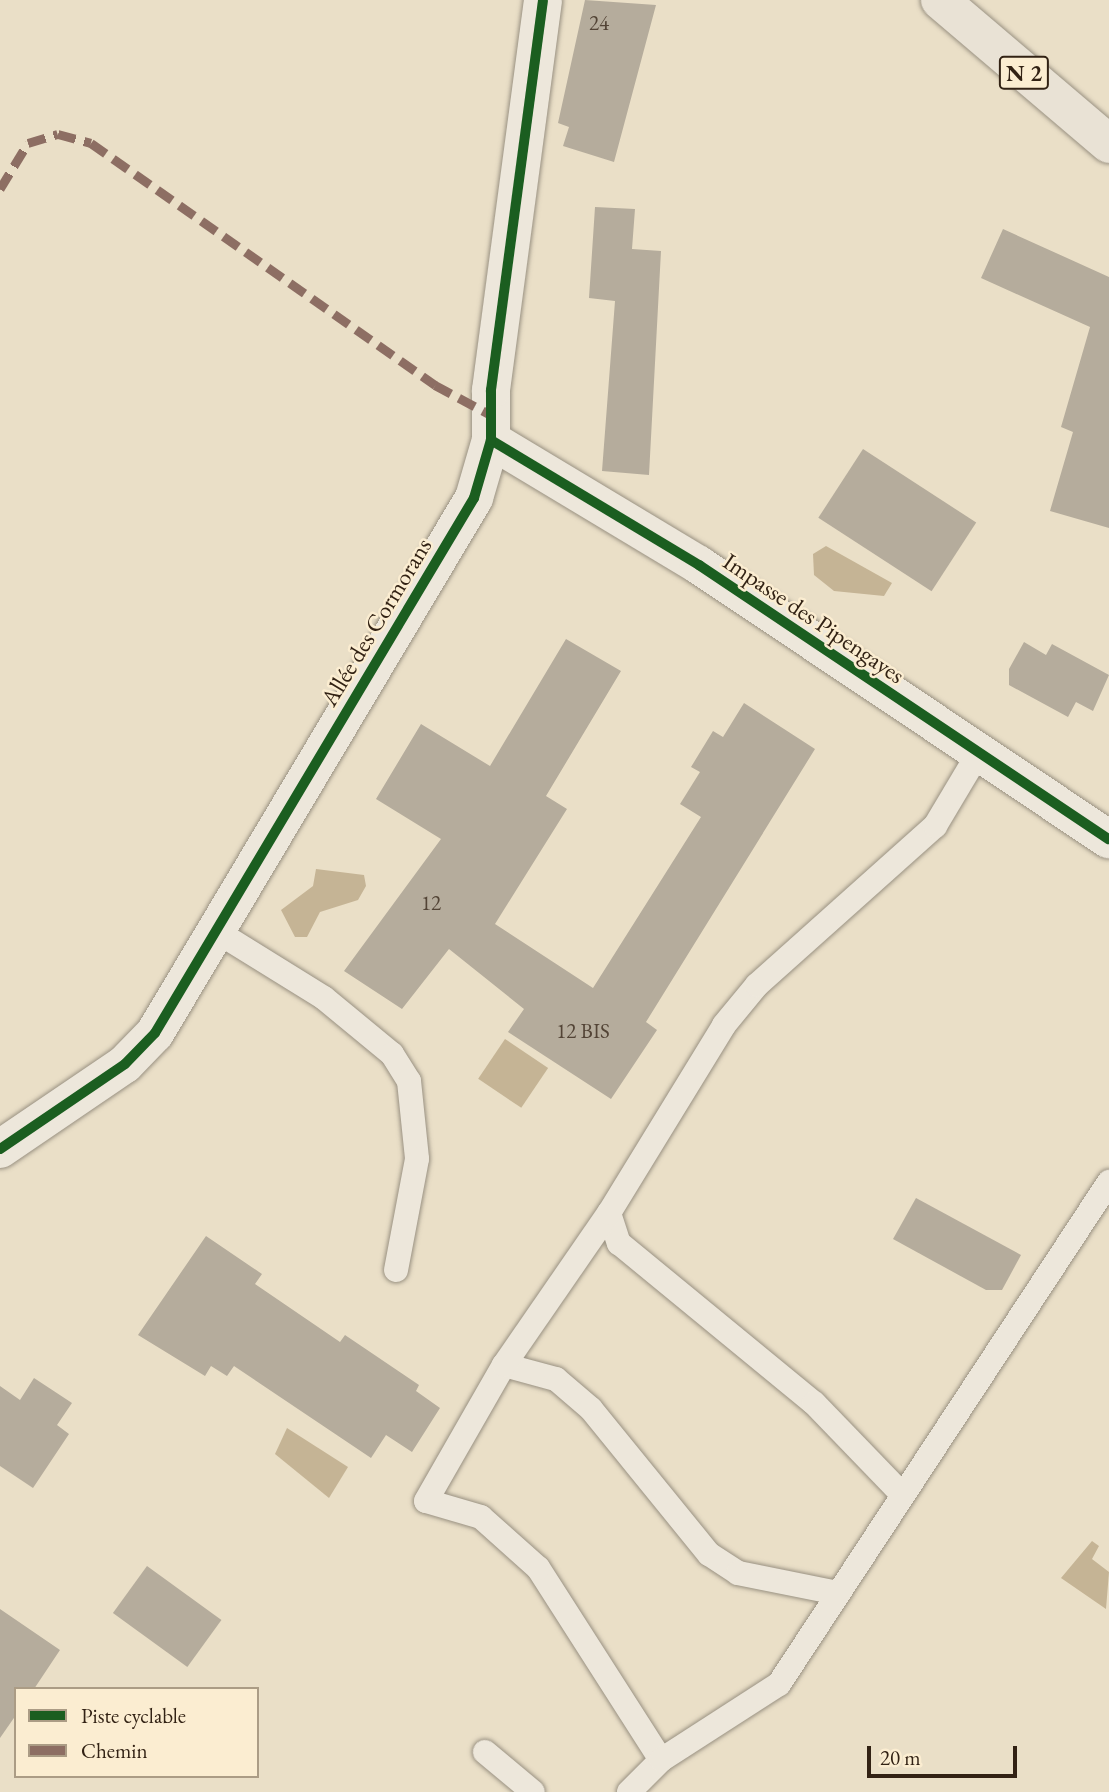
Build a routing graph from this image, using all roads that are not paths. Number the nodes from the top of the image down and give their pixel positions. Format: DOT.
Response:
graph roads {
  1 [pos="543,0"];
  2 [pos="940,0"];
  3 [pos="1109,144"];
  4 [pos="491,440"];
  5 [pos="978,754"];
  6 [pos="1109,839"];
  7 [pos="216,931"];
  8 [pos="0,1149"];
  9 [pos="1109,1182"];
  10 [pos="608,1213"];
  11 [pos="396,1270"];
  12 [pos="504,1365"];
  13 [pos="901,1493"];
  14 [pos="837,1593"];
  15 [pos="485,1752"];
  16 [pos="661,1760"];
  17 [pos="533,1792"];
  18 [pos="629,1792"];
  1 -- 4 [label="street, Allée des Cormorans"];
  2 -- 3 [label="main road, N 2"];
  4 -- 5 [label="street, Impasse des Pipengayes"];
  4 -- 7 [label="street, Allée des Cormorans"];
  5 -- 6 [label="street, Impasse des Pipengayes"];
  5 -- 10 [label="lane"];
  7 -- 8 [label="street, Allée des Cormorans"];
  7 -- 11 [label="lane"];
  9 -- 13 [label="lane"];
  10 -- 12 [label="lane"];
  10 -- 13 [label="lane"];
  12 -- 14 [label="lane"];
  12 -- 16 [label="lane"];
  13 -- 14 [label="lane"];
  14 -- 16 [label="lane"];
  15 -- 17 [label="lane"];
  16 -- 18 [label="lane"];
}
